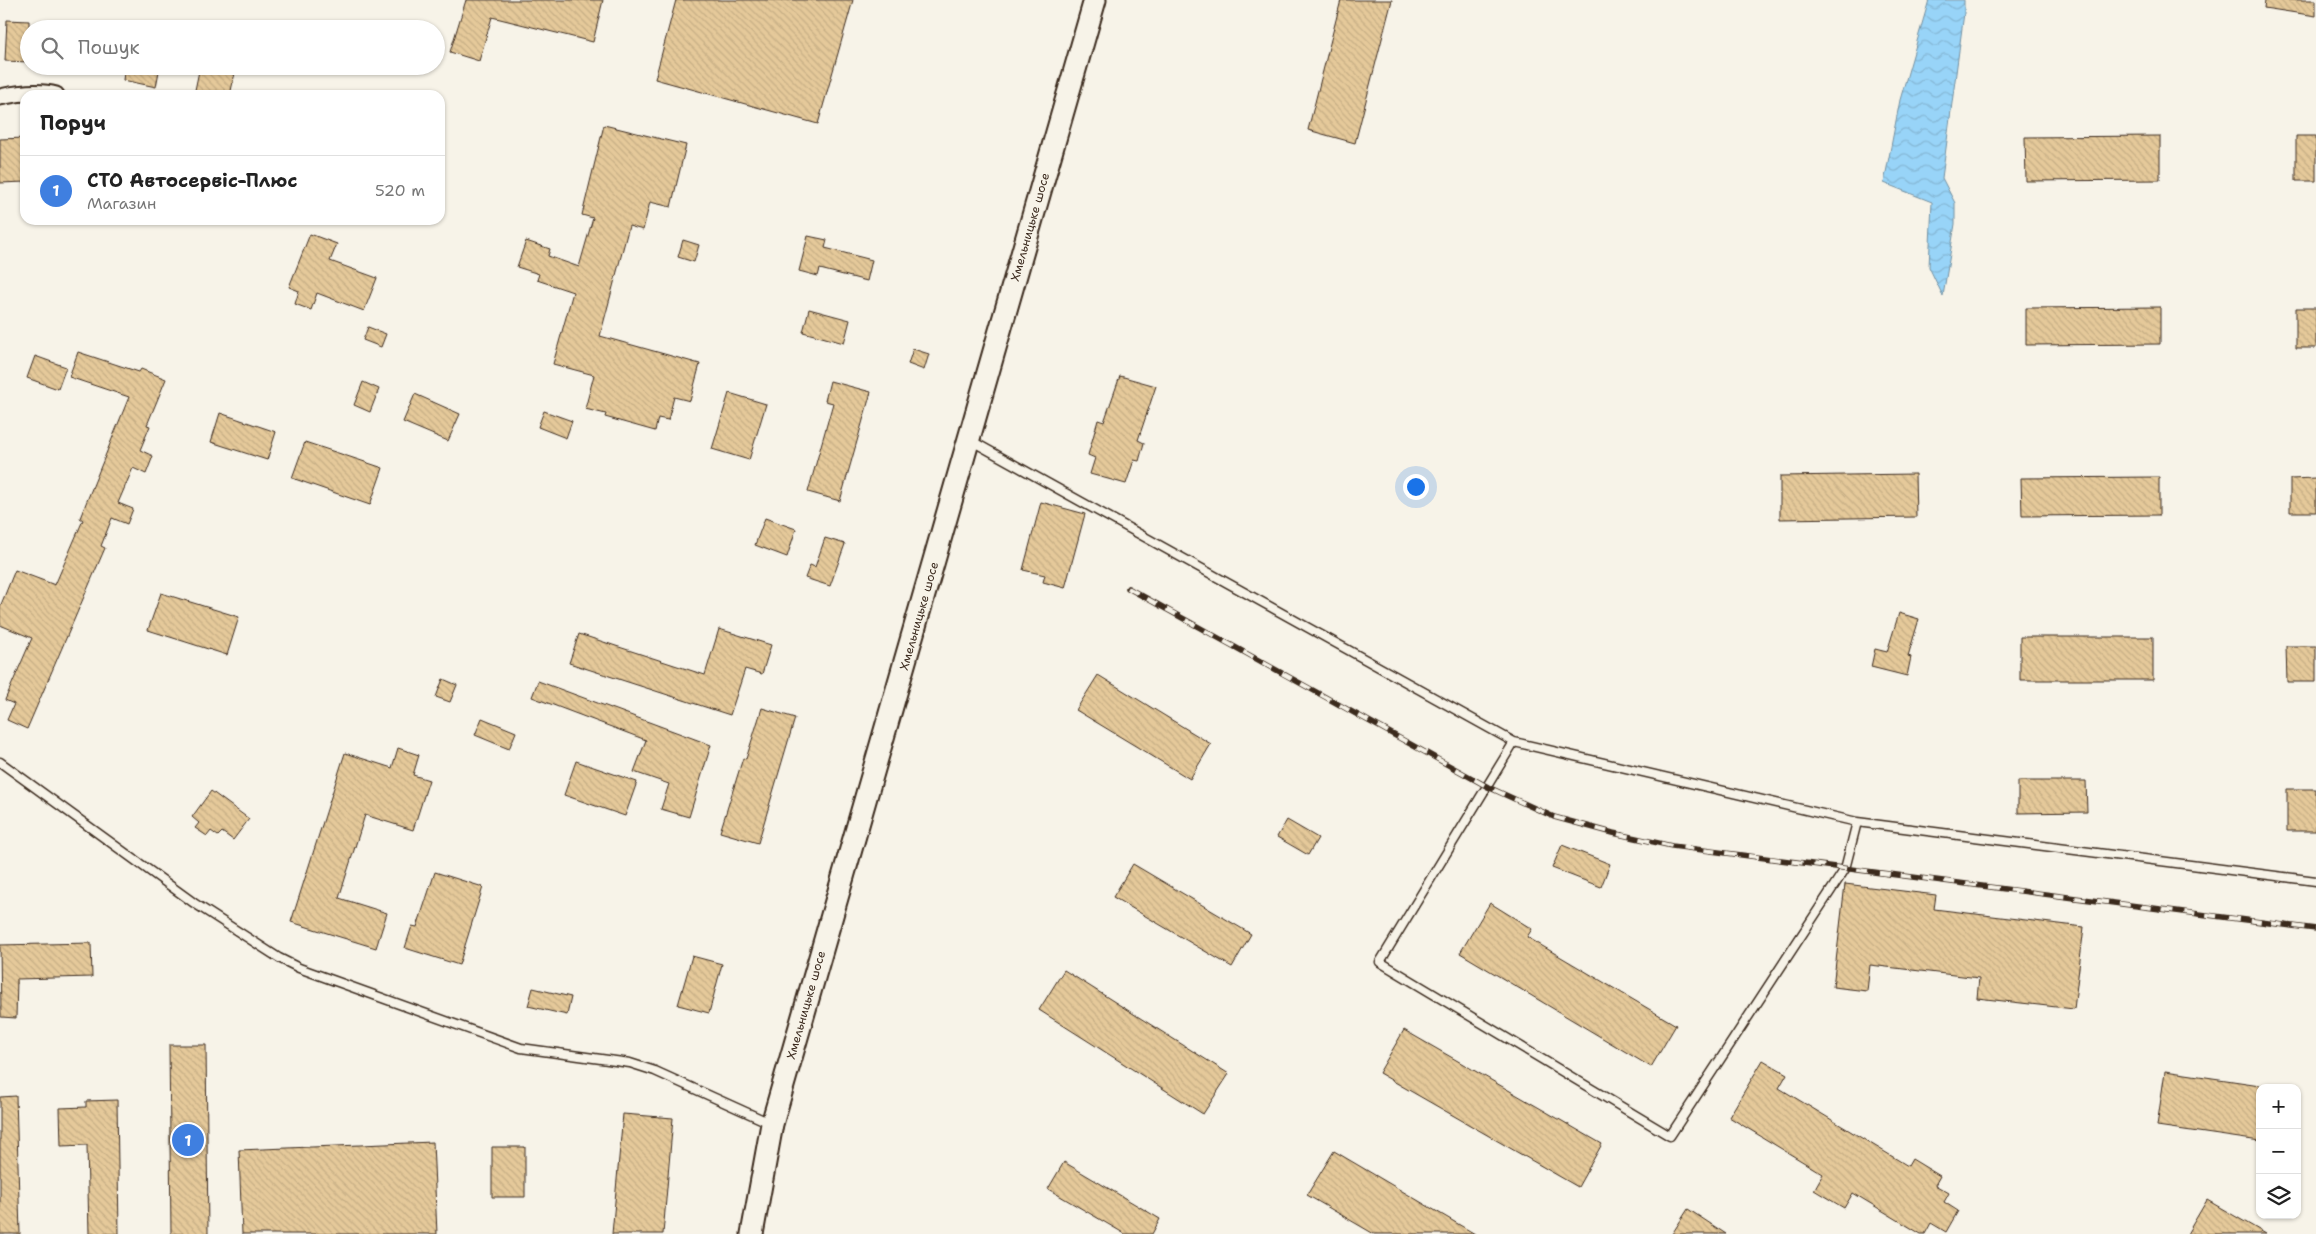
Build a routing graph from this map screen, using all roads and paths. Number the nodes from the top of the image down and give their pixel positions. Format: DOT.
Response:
graph roads {
  1 [pos="1095,0"];
  2 [pos="20,93"];
  3 [pos="0,97"];
  4 [pos="970,440"];
  5 [pos="1514,742"];
  6 [pos="0,762"];
  7 [pos="1857,822"];
  8 [pos="2316,882"];
  9 [pos="772,1124"];
  10 [pos="752,1234"];
  1 -- 4 [label="street, Хмельницьке шосе"];
  2 -- 3 [label="street"];
  4 -- 5 [label="lane"];
  4 -- 9 [label="street, Хмельницьке шосе"];
  5 -- 7 [label="lane"];
  5 -- 7 [label="lane"];
  6 -- 9 [label="lane"];
  7 -- 8 [label="lane"];
  9 -- 10 [label="street, Хмельницьке шосе"];
}
